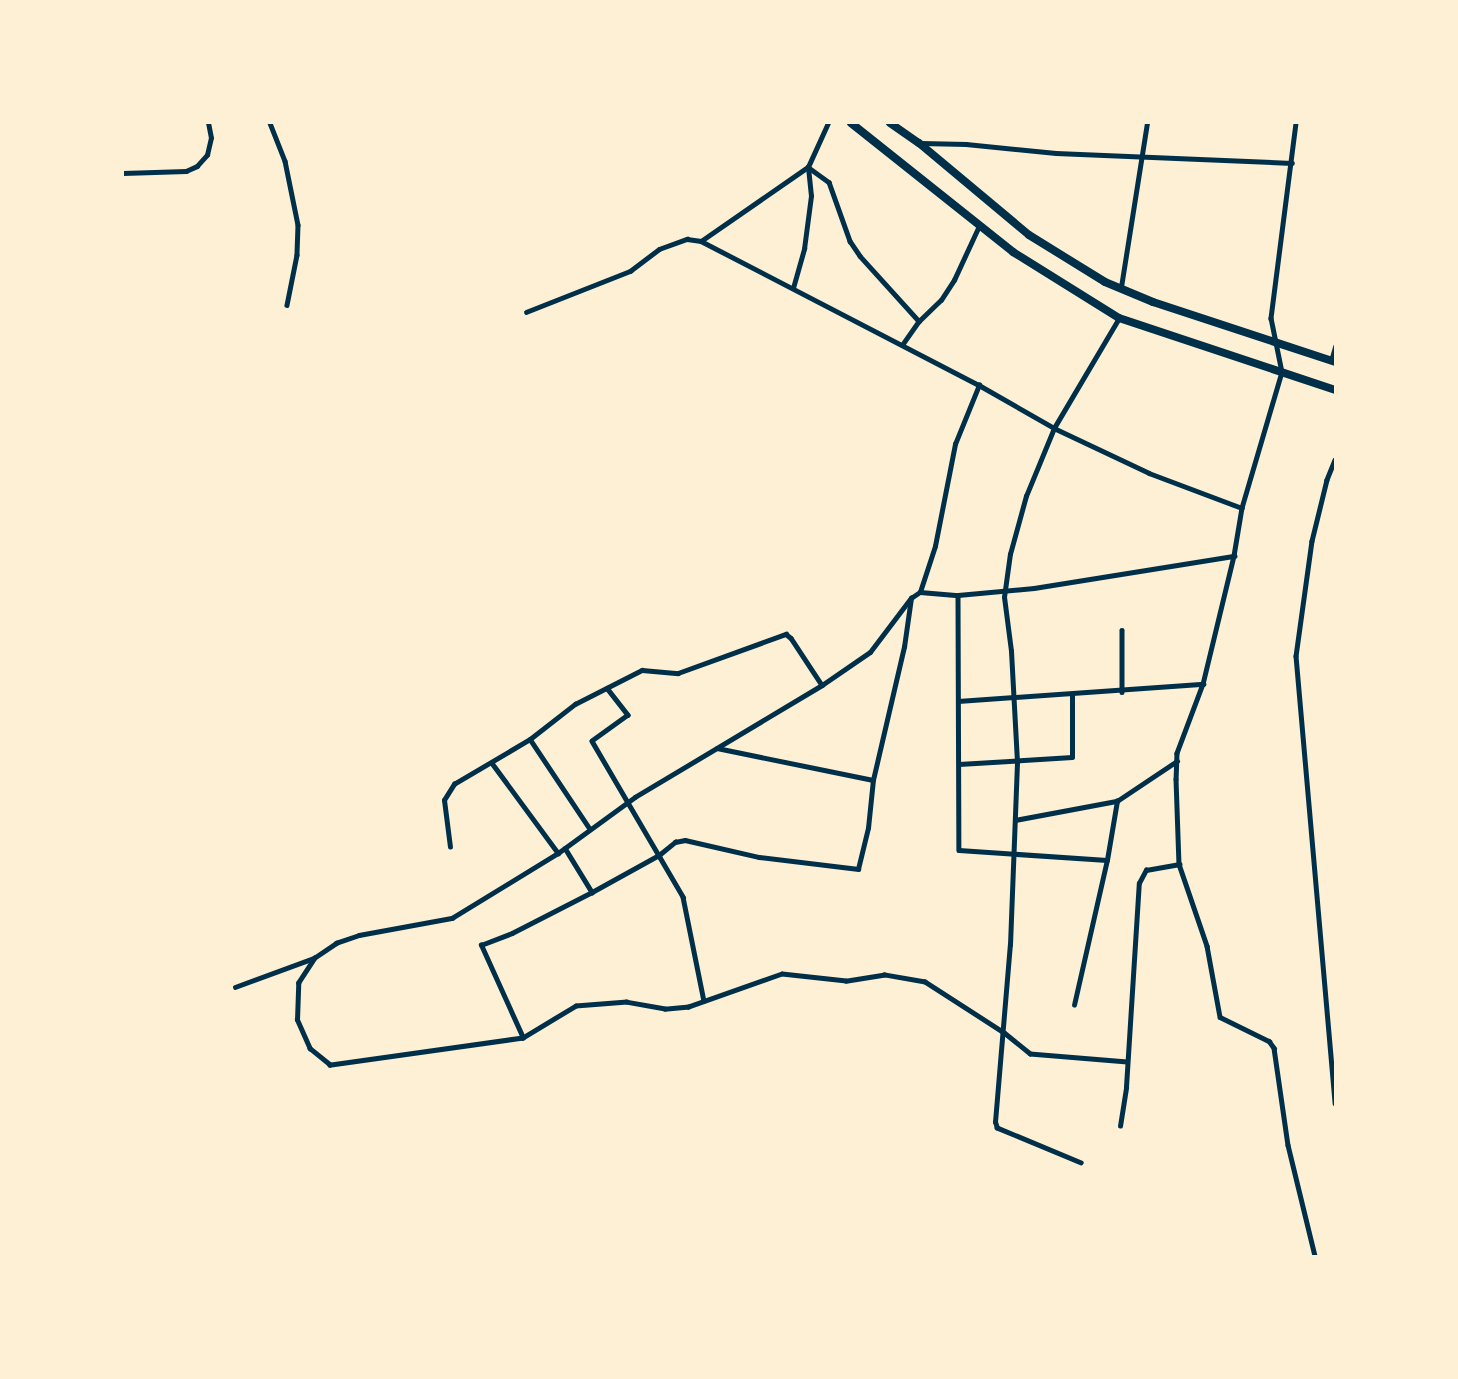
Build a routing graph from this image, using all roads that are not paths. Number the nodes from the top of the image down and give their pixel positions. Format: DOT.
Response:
graph roads {
  1 [pos="208,123"];
  2 [pos="270,123"];
  3 [pos="828,123"];
  4 [pos="851,123"];
  5 [pos="890,123"];
  6 [pos="1147,123"];
  7 [pos="1296,123"];
  8 [pos="919,143"];
  9 [pos="1142,156"];
  10 [pos="1292,163"];
  11 [pos="808,167"];
  12 [pos="123,173"];
  13 [pos="979,226"];
  14 [pos="701,241"];
  15 [pos="1121,287"];
  16 [pos="793,288"];
  17 [pos="288,305"];
  18 [pos="526,312"];
  19 [pos="1119,318"];
  20 [pos="919,321"];
  21 [pos="1276,343"];
  22 [pos="902,345"];
  23 [pos="1335,347"];
  24 [pos="1333,361"];
  25 [pos="1282,372"];
  26 [pos="979,385"];
  27 [pos="1335,390"];
  28 [pos="1054,428"];
  29 [pos="1335,460"];
  30 [pos="1242,508"];
  31 [pos="1234,556"];
  32 [pos="1005,590"];
  33 [pos="920,592"];
  34 [pos="958,595"];
  35 [pos="911,598"];
  36 [pos="1122,630"];
  37 [pos="1203,684"];
  38 [pos="822,685"];
  39 [pos="608,688"];
  40 [pos="1122,692"];
  41 [pos="1072,695"];
  42 [pos="1014,697"];
  43 [pos="958,701"];
  44 [pos="530,738"];
  45 [pos="717,748"];
  46 [pos="1177,760"];
  47 [pos="1017,762"];
  48 [pos="492,764"];
  49 [pos="959,764"];
  50 [pos="873,780"];
  51 [pos="1117,801"];
  52 [pos="628,802"];
  53 [pos="1015,820"];
  54 [pos="590,830"];
  55 [pos="450,847"];
  56 [pos="565,848"];
  57 [pos="558,853"];
  58 [pos="1014,853"];
  59 [pos="659,855"];
  60 [pos="1107,860"];
  61 [pos="1179,864"];
  62 [pos="592,892"];
  63 [pos="314,958"];
  64 [pos="234,987"];
  65 [pos="704,1001"];
  66 [pos="1074,1005"];
  67 [pos="1004,1033"];
  68 [pos="523,1038"];
  69 [pos="1127,1062"];
  70 [pos="1335,1103"];
  71 [pos="1120,1126"];
  72 [pos="1081,1163"];
  73 [pos="1315,1256"];
  1 -- 12 [label="street"];
  2 -- 17 [label="street"];
  3 -- 11 [label="street"];
  4 -- 13 [label="highway"];
  5 -- 8 [label="highway"];
  6 -- 9 [label="street"];
  7 -- 10 [label="street"];
  8 -- 9 [label="street"];
  8 -- 15 [label="highway"];
  9 -- 10 [label="street"];
  9 -- 15 [label="street"];
  10 -- 21 [label="street"];
  11 -- 14 [label="street"];
  11 -- 16 [label="street"];
  11 -- 20 [label="street"];
  13 -- 19 [label="highway"];
  13 -- 20 [label="street"];
  14 -- 16 [label="street"];
  14 -- 18 [label="street"];
  15 -- 21 [label="highway"];
  16 -- 22 [label="street"];
  19 -- 25 [label="highway"];
  19 -- 28 [label="street"];
  20 -- 22 [label="street"];
  21 -- 24 [label="highway"];
  21 -- 25 [label="street"];
  22 -- 26 [label="street"];
  23 -- 24 [label="street"];
  25 -- 27 [label="highway"];
  25 -- 30 [label="street"];
  26 -- 28 [label="street"];
  26 -- 33 [label="street"];
  28 -- 30 [label="street"];
  28 -- 32 [label="street"];
  29 -- 70 [label="street"];
  30 -- 31 [label="street"];
  31 -- 32 [label="street"];
  31 -- 37 [label="street"];
  32 -- 34 [label="street"];
  32 -- 42 [label="street"];
  33 -- 34 [label="street"];
  33 -- 35 [label="street"];
  34 -- 43 [label="street"];
  35 -- 38 [label="street"];
  35 -- 50 [label="street"];
  36 -- 40 [label="street"];
  37 -- 40 [label="street"];
  37 -- 46 [label="street"];
  38 -- 39 [label="street"];
  38 -- 45 [label="street"];
  39 -- 44 [label="street"];
  39 -- 52 [label="street"];
  40 -- 41 [label="street"];
  41 -- 42 [label="street"];
  41 -- 47 [label="street"];
  42 -- 43 [label="street"];
  42 -- 47 [label="street"];
  43 -- 49 [label="street"];
  44 -- 48 [label="street"];
  44 -- 54 [label="street"];
  45 -- 50 [label="street"];
  45 -- 52 [label="street"];
  46 -- 51 [label="street"];
  46 -- 61 [label="street"];
  47 -- 49 [label="street"];
  47 -- 53 [label="street"];
  48 -- 55 [label="street"];
  48 -- 57 [label="street"];
  49 -- 58 [label="street"];
  50 -- 59 [label="street"];
  51 -- 53 [label="street"];
  51 -- 60 [label="street"];
  52 -- 54 [label="street"];
  52 -- 59 [label="street"];
  53 -- 58 [label="street"];
  54 -- 56 [label="street"];
  56 -- 57 [label="street"];
  56 -- 62 [label="street"];
  57 -- 63 [label="street"];
  58 -- 60 [label="street"];
  58 -- 67 [label="street"];
  59 -- 62 [label="street"];
  59 -- 65 [label="street"];
  60 -- 66 [label="street"];
  61 -- 69 [label="street"];
  61 -- 73 [label="street"];
  62 -- 68 [label="street"];
  63 -- 64 [label="street"];
  63 -- 68 [label="street"];
  65 -- 67 [label="street"];
  65 -- 68 [label="street"];
  67 -- 69 [label="street"];
  67 -- 72 [label="street"];
  69 -- 71 [label="street"];
}
